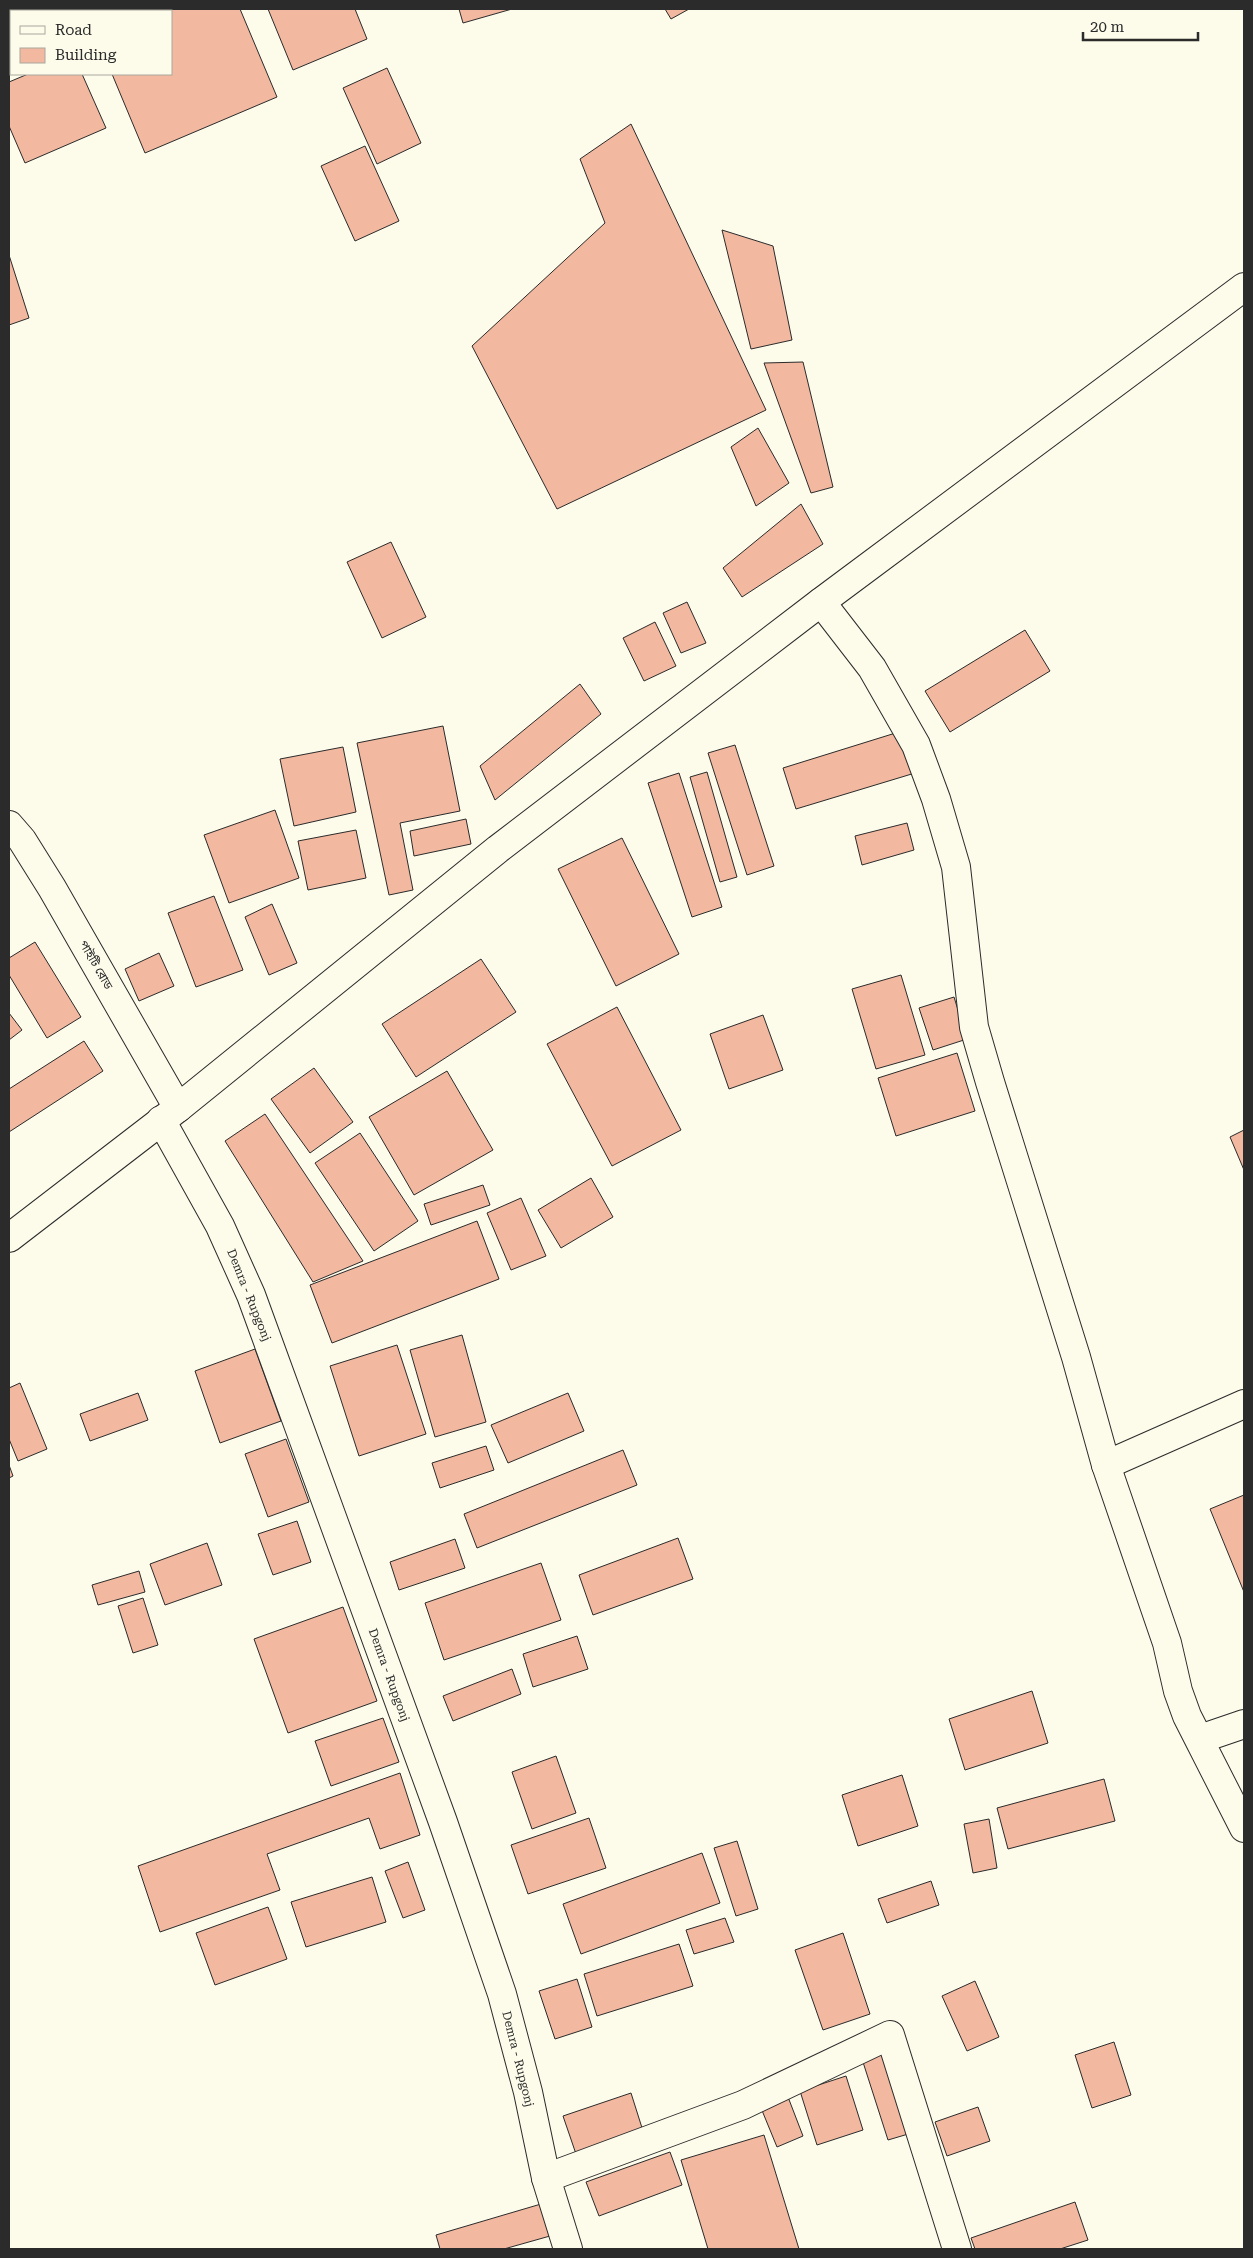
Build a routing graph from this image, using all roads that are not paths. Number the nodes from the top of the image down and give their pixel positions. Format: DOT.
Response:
graph roads {
  1 [pos="1244,286"];
  2 [pos="821,602"];
  3 [pos="9,825"];
  4 [pos="169,1114"];
  5 [pos="9,1238"];
  6 [pos="1244,1404"];
  7 [pos="1106,1465"];
  8 [pos="1244,1724"];
  9 [pos="1200,1739"];
  10 [pos="1244,1828"];
  11 [pos="546,2178"];
  12 [pos="568,2249"];
  13 [pos="957,2249"];
  1 -- 2 [label="street"];
  2 -- 4 [label="street"];
  2 -- 7 [label="street"];
  3 -- 4 [label="street, পাইটি রোড"];
  4 -- 5 [label="street"];
  4 -- 11 [label="street, Demra - Rupgonj"];
  6 -- 7 [label="street"];
  7 -- 9 [label="street"];
  8 -- 9 [label="street"];
  9 -- 10 [label="street"];
  11 -- 12 [label="street, Demra - Rupgonj"];
  11 -- 13 [label="street"];
}
